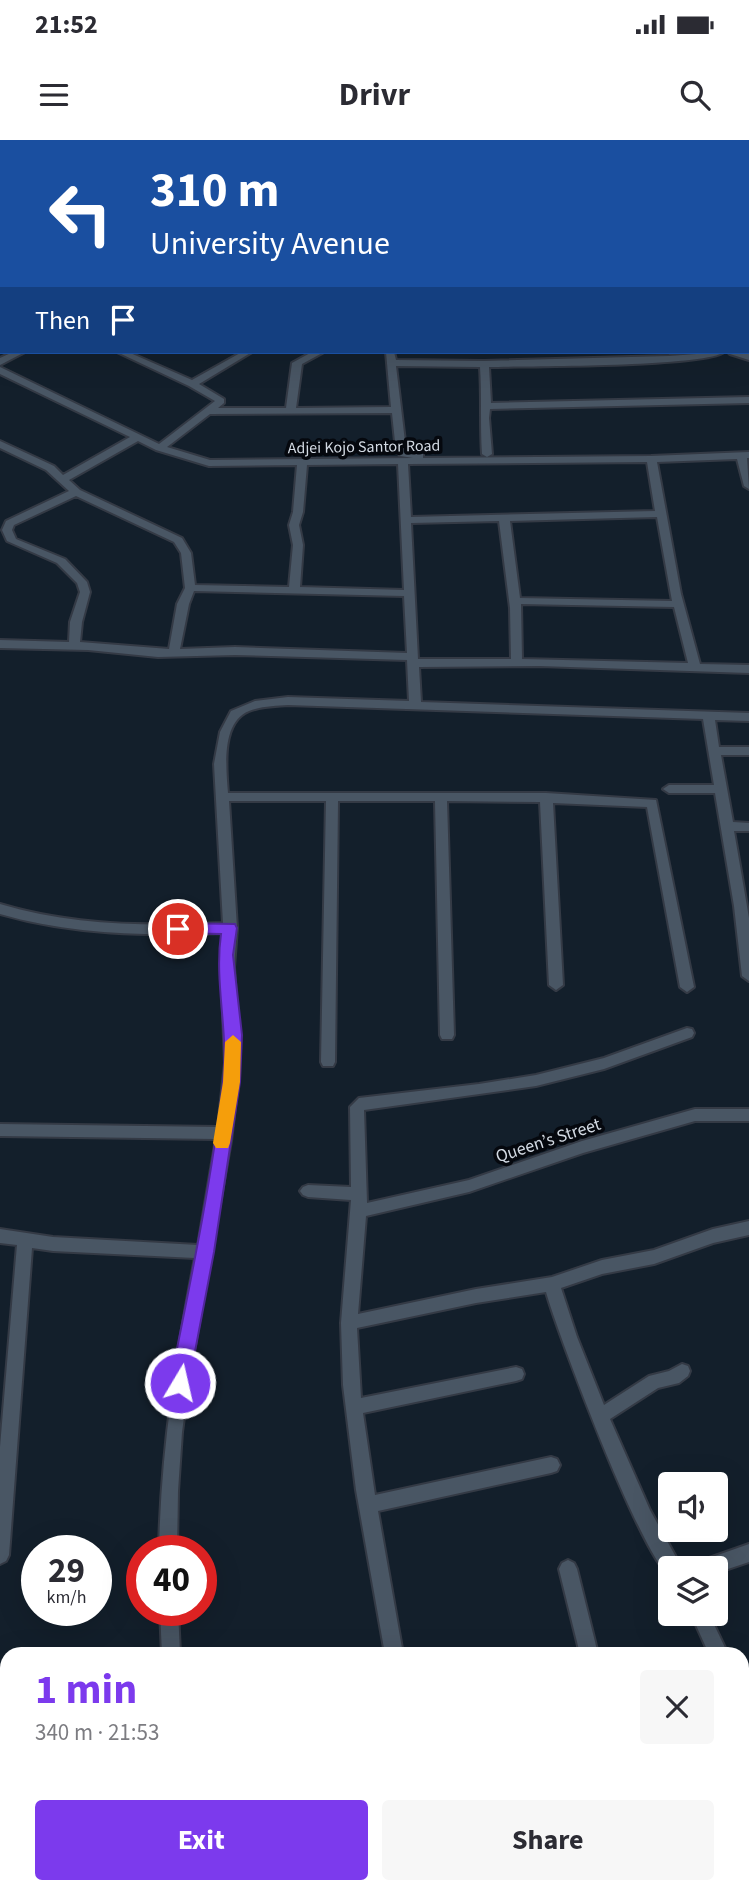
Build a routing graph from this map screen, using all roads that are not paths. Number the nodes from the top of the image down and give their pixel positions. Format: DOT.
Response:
graph roads {
  1 [pos="16,354"];
  2 [pos="130,354"];
  3 [pos="244,354"];
  4 [pos="314,354"];
  5 [pos="390,354"];
  6 [pos="714,354"];
  7 [pos="0,362"];
  8 [pos="391,363"];
  9 [pos="484,364"];
  10 [pos="0,370"];
  11 [pos="192,384"];
  12 [pos="749,400"];
  13 [pos="486,406"];
  14 [pos="291,410"];
  15 [pos="397,410"];
  16 [pos="209,411"];
  17 [pos="139,436"];
  18 [pos="0,444"];
  19 [pos="160,447"];
  20 [pos="5,453"];
  21 [pos="746,453"];
  22 [pos="487,454"];
  23 [pos="651,459"];
  24 [pos="403,461"];
  25 [pos="302,463"];
  26 [pos="62,480"];
  27 [pos="749,486"];
  28 [pos="76,492"];
  29 [pos="662,514"];
  30 [pos="504,517"];
  31 [pos="405,520"];
  32 [pos="191,588"];
  33 [pos="293,590"];
  34 [pos="410,593"];
  35 [pos="516,601"];
  36 [pos="679,604"];
  37 [pos="0,644"];
  38 [pos="74,646"];
  39 [pos="174,650"];
  40 [pos="412,660"];
  41 [pos="516,663"];
  42 [pos="695,667"];
  43 [pos="749,670"];
  44 [pos="415,705"];
  45 [pos="708,716"];
  46 [pos="749,717"];
  47 [pos="715,751"];
  48 [pos="749,751"];
  49 [pos="669,789"];
  50 [pos="721,789"];
  51 [pos="332,796"];
  52 [pos="223,797"];
  53 [pos="441,797"];
  54 [pos="546,797"];
  55 [pos="727,826"];
  56 [pos="749,827"];
  57 [pos="745,907"];
  58 [pos="0,909"];
  59 [pos="230,928"];
  60 [pos="749,976"];
  61 [pos="556,985"];
  62 [pos="687,987"];
  63 [pos="687,1033"];
  64 [pos="447,1035"];
  65 [pos="328,1062"];
  66 [pos="749,1115"];
  67 [pos="0,1130"];
  68 [pos="223,1133"];
  69 [pos="308,1191"];
  70 [pos="358,1194"];
  71 [pos="359,1211"];
  72 [pos="749,1228"];
  73 [pos="0,1236"];
  74 [pos="25,1240"];
  75 [pos="205,1252"];
  76 [pos="552,1284"];
  77 [pos="349,1323"];
  78 [pos="682,1371"];
  79 [pos="516,1374"];
  80 [pos="354,1407"];
  81 [pos="601,1416"];
  82 [pos="551,1465"];
  83 [pos="368,1505"];
  84 [pos="168,1535"];
  85 [pos="749,1553"];
  86 [pos="0,1555"];
  87 [pos="665,1556"];
  88 [pos="728,1560"];
  89 [pos="568,1569"];
  90 [pos="170,1626"];
  91 [pos="706,1626"];
  92 [pos="171,1647"];
  93 [pos="393,1647"];
  94 [pos="587,1647"];
  95 [pos="716,1647"];
  1 -- 7 [label="street"];
  2 -- 11 [label="street"];
  3 -- 11 [label="street"];
  4 -- 14 [label="street"];
  5 -- 8 [label="street"];
  6 -- 9 [label="street"];
  8 -- 9 [label="street"];
  8 -- 15 [label="street"];
  9 -- 13 [label="street"];
  10 -- 17 [label="street, Adjei Kojo Santor Road"];
  11 -- 16 [label="street"];
  12 -- 13 [label="street"];
  13 -- 22 [label="street"];
  14 -- 15 [label="street"];
  14 -- 16 [label="street"];
  15 -- 22 [label="street"];
  16 -- 19 [label="street"];
  17 -- 19 [label="street, Adjei Kojo Santor Road"];
  17 -- 26 [label="street"];
  18 -- 20 [label="street"];
  19 -- 25 [label="street, Adjei Kojo Santor Road"];
  20 -- 26 [label="street"];
  21 -- 22 [label="street"];
  21 -- 23 [label="street, Adjei Kojo Santor Road"];
  21 -- 27 [label="street"];
  23 -- 24 [label="street, Adjei Kojo Santor Road"];
  23 -- 29 [label="street"];
  24 -- 25 [label="street, Adjei Kojo Santor Road"];
  24 -- 31 [label="street"];
  25 -- 33 [label="street"];
  26 -- 28 [label="street"];
  28 -- 32 [label="street"];
  28 -- 38 [label="street"];
  29 -- 30 [label="street"];
  29 -- 36 [label="street"];
  30 -- 31 [label="street"];
  30 -- 35 [label="street"];
  31 -- 34 [label="street"];
  32 -- 33 [label="street"];
  32 -- 39 [label="street"];
  33 -- 34 [label="street"];
  34 -- 40 [label="street"];
  35 -- 36 [label="street"];
  35 -- 41 [label="street"];
  36 -- 42 [label="street"];
  37 -- 38 [label="street"];
  38 -- 39 [label="street"];
  39 -- 40 [label="street"];
  40 -- 41 [label="street"];
  40 -- 44 [label="street"];
  41 -- 42 [label="street"];
  42 -- 43 [label="street"];
  44 -- 45 [label="street"];
  44 -- 52 [label="street"];
  45 -- 46 [label="street"];
  45 -- 47 [label="street"];
  47 -- 48 [label="street"];
  47 -- 50 [label="street"];
  49 -- 50 [label="street"];
  50 -- 55 [label="street"];
  51 -- 52 [label="street"];
  51 -- 53 [label="street"];
  51 -- 65 [label="street"];
  52 -- 59 [label="street"];
  53 -- 54 [label="street"];
  53 -- 64 [label="street"];
  54 -- 61 [label="street"];
  54 -- 62 [label="street"];
  55 -- 56 [label="street"];
  55 -- 57 [label="street"];
  57 -- 60 [label="street"];
  58 -- 59 [label="street"];
  59 -- 68 [label="street"];
  63 -- 70 [label="street"];
  66 -- 71 [label="street, Queen’s Street"];
  67 -- 68 [label="street"];
  68 -- 75 [label="street"];
  69 -- 70 [label="street"];
  70 -- 71 [label="street"];
  71 -- 77 [label="street"];
  72 -- 76 [label="street"];
  73 -- 74 [label="street"];
  74 -- 75 [label="street"];
  74 -- 86 [label="street"];
  75 -- 84 [label="street"];
  76 -- 77 [label="street"];
  76 -- 81 [label="street"];
  77 -- 80 [label="street"];
  78 -- 81 [label="street"];
  79 -- 80 [label="street"];
  80 -- 83 [label="street"];
  81 -- 87 [label="street"];
  82 -- 83 [label="street"];
  83 -- 93 [label="street"];
  85 -- 88 [label="street"];
  89 -- 94 [label="street"];
  90 -- 92 [label="street"];
  91 -- 95 [label="street"];
}
